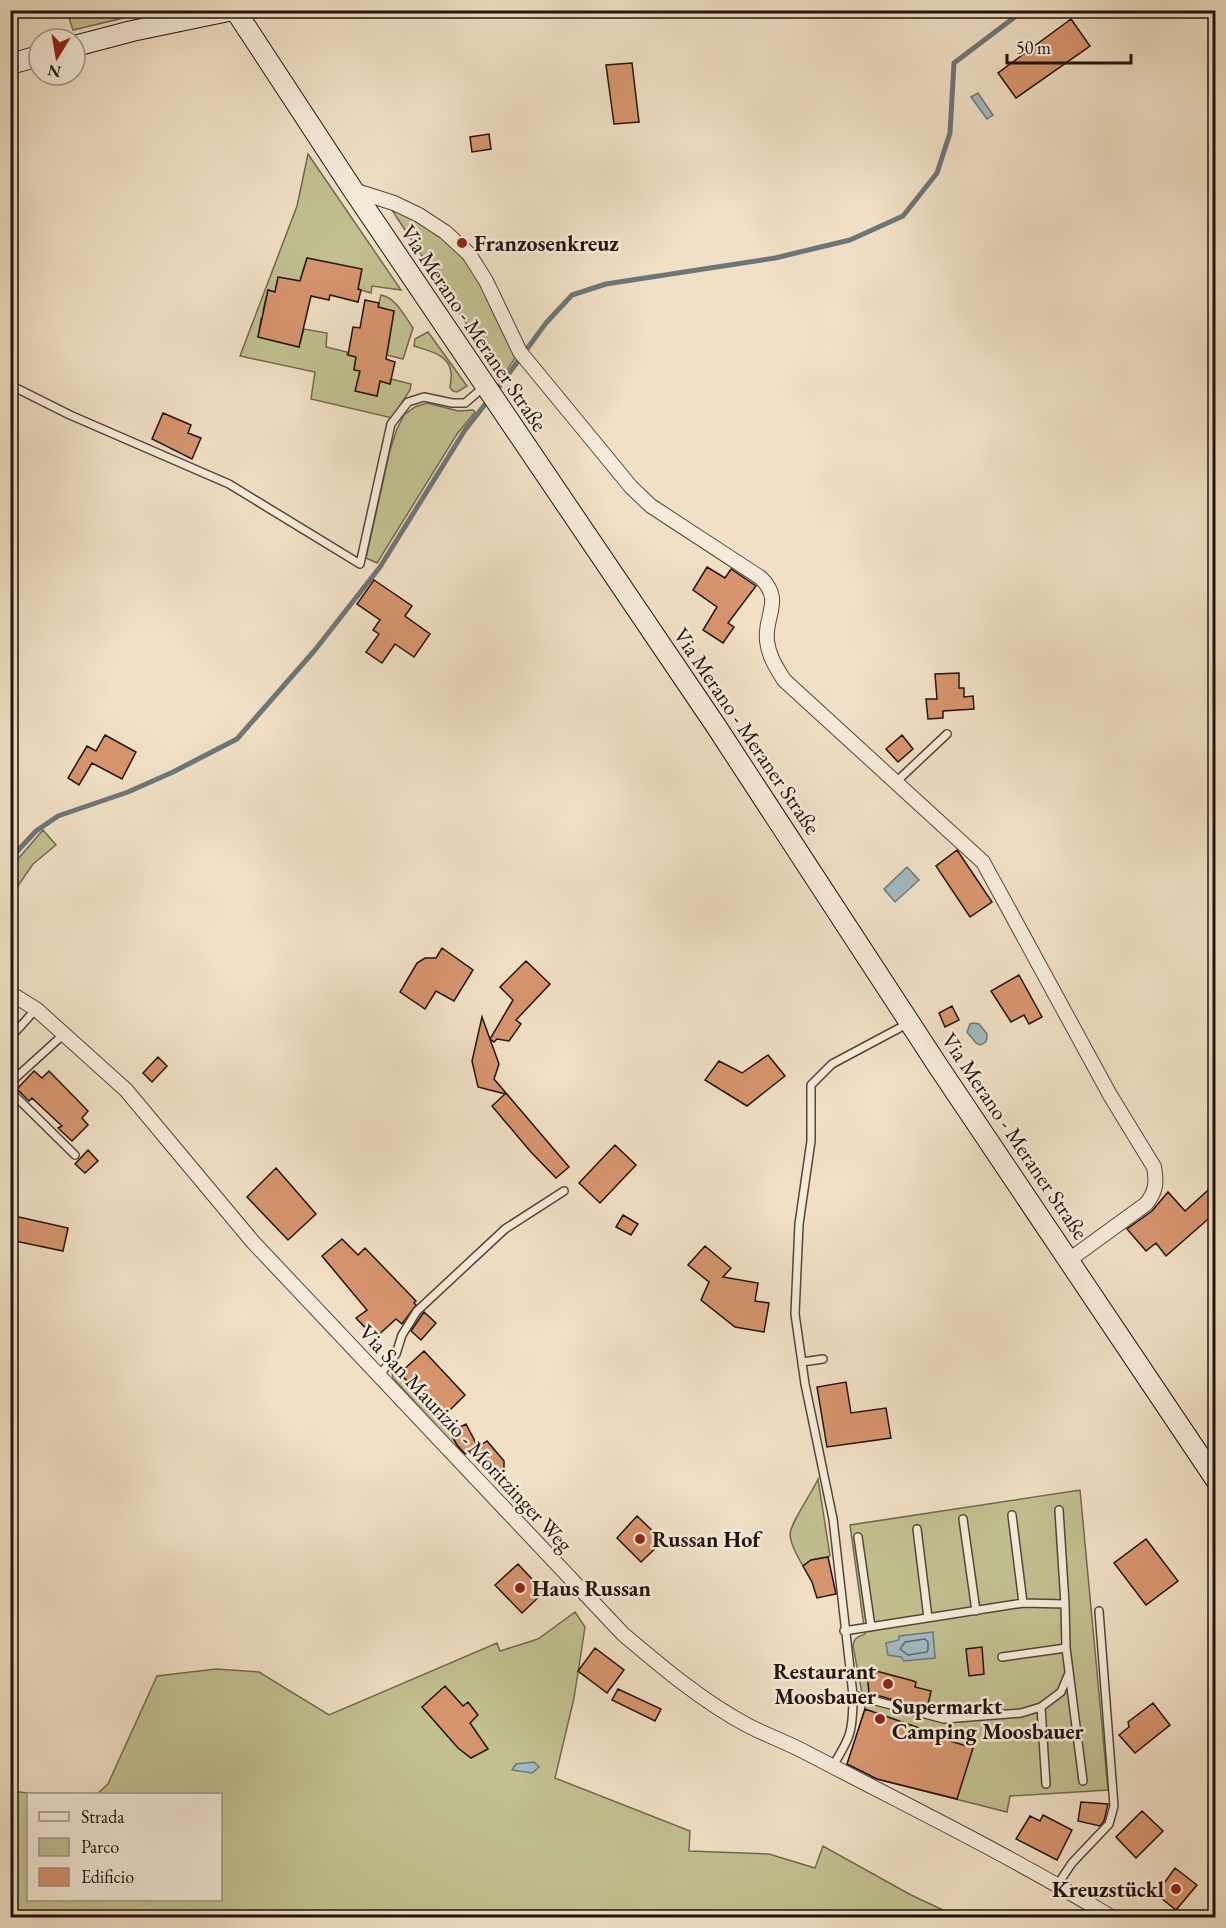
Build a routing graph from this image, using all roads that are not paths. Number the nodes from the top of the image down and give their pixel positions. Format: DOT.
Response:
graph roads {
  1 [pos="169,10"];
  2 [pos="234,10"];
  3 [pos="132,31"];
  4 [pos="87,43"];
  5 [pos="27,59"];
  6 [pos="10,64"];
  7 [pos="352,190"];
  8 [pos="10,385"];
  9 [pos="490,394"];
  10 [pos="946,734"];
  11 [pos="896,782"];
  12 [pos="10,993"];
  13 [pos="36,1009"];
  14 [pos="905,1025"];
  15 [pos="64,1034"];
  16 [pos="10,1038"];
  17 [pos="10,1083"];
  18 [pos="10,1091"];
  19 [pos="75,1155"];
  20 [pos="564,1191"];
  21 [pos="1069,1260"];
  22 [pos="823,1359"];
  23 [pos="802,1362"];
  24 [pos="379,1376"];
  25 [pos="1215,1480"];
  26 [pos="1059,1510"];
  27 [pos="1011,1515"];
  28 [pos="963,1519"];
  29 [pos="917,1529"];
  30 [pos="858,1537"];
  31 [pos="1023,1603"];
  32 [pos="1065,1604"];
  33 [pos="976,1611"];
  34 [pos="1099,1611"];
  35 [pos="928,1618"];
  36 [pos="871,1627"];
  37 [pos="844,1631"];
  38 [pos="1066,1648"];
  39 [pos="1002,1657"];
  40 [pos="1070,1671"];
  41 [pos="853,1695"];
  42 [pos="1041,1707"];
  43 [pos="832,1767"];
  44 [pos="1083,1781"];
  45 [pos="1046,1784"];
  46 [pos="1058,1884"];
  47 [pos="1113,1917"];
  1 -- 3 [label="main road"];
  2 -- 3 [label="main road"];
  2 -- 7 [label="main road, Via Merano - Meraner Straße"];
  3 -- 4 [label="main road"];
  5 -- 6 [label="main road"];
  7 -- 9 [label="main road, Via Merano - Meraner Straße"];
  7 -- 11 [label="street"];
  8 -- 9 [label="lane"];
  9 -- 14 [label="main road, Via Merano - Meraner Straße"];
  10 -- 11 [label="lane"];
  11 -- 21 [label="street"];
  12 -- 13 [label="street, Via San Maurizio - Moritzinger Weg"];
  13 -- 15 [label="street, Via San Maurizio - Moritzinger Weg"];
  13 -- 16 [label="lane"];
  14 -- 21 [label="main road, Via Merano - Meraner Straße"];
  14 -- 23 [label="lane"];
  15 -- 17 [label="lane"];
  15 -- 24 [label="street, Via San Maurizio - Moritzinger Weg"];
  18 -- 19 [label="lane"];
  20 -- 24 [label="lane"];
  21 -- 25 [label="main road, Via Merano - Meraner Straße"];
  22 -- 23 [label="lane"];
  23 -- 37 [label="lane"];
  24 -- 43 [label="street, Via San Maurizio - Moritzinger Weg"];
  26 -- 32 [label="lane"];
  27 -- 31 [label="lane"];
  28 -- 33 [label="lane"];
  29 -- 35 [label="lane"];
  30 -- 36 [label="lane"];
  31 -- 32 [label="lane"];
  31 -- 33 [label="lane"];
  32 -- 38 [label="lane"];
  33 -- 35 [label="lane"];
  34 -- 46 [label="lane"];
  35 -- 36 [label="lane"];
  36 -- 37 [label="lane"];
  37 -- 41 [label="lane"];
  38 -- 39 [label="lane"];
  38 -- 40 [label="lane"];
  40 -- 42 [label="lane"];
  40 -- 44 [label="lane"];
  41 -- 42 [label="lane"];
  41 -- 43 [label="lane"];
  42 -- 45 [label="lane"];
  43 -- 46 [label="street, Via San Maurizio - Moritzinger Weg"];
  46 -- 47 [label="street, Via San Maurizio - Moritzinger Weg"];
}
